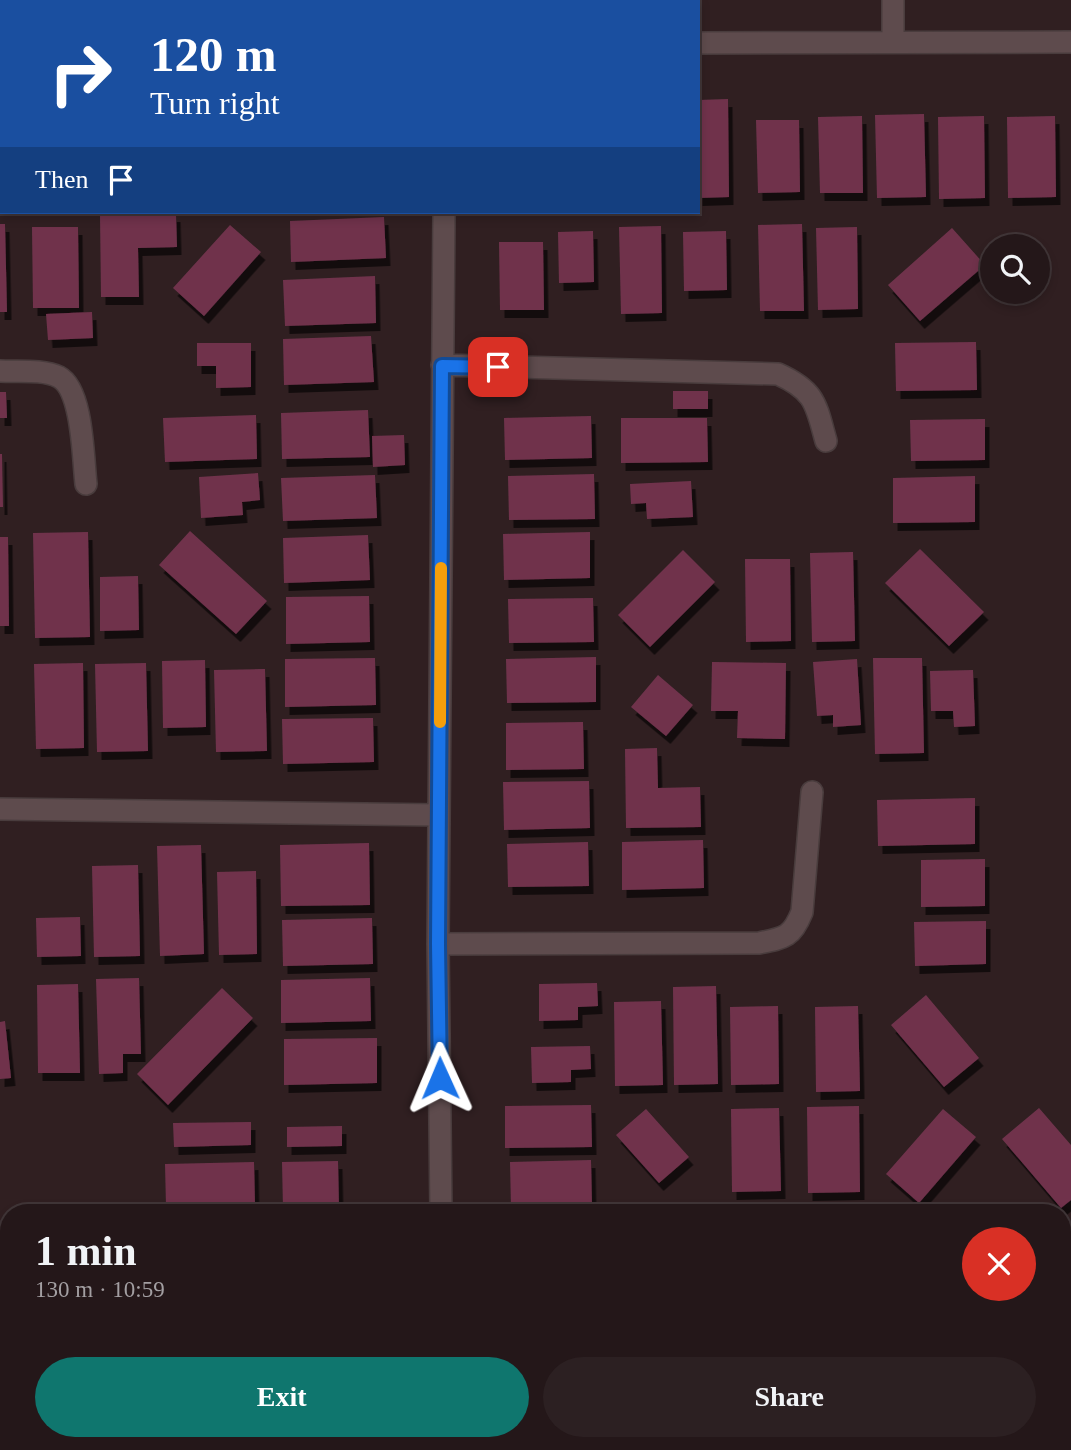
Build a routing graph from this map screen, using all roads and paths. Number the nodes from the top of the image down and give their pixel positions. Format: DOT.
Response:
graph roads {
  1 [pos="892,0"];
  2 [pos="893,41"];
  3 [pos="1071,41"];
  4 [pos="700,43"];
  5 [pos="443,214"];
  6 [pos="442,366"];
  7 [pos="0,371"];
  8 [pos="826,441"];
  9 [pos="86,484"];
  10 [pos="812,792"];
  11 [pos="0,809"];
  12 [pos="439,815"];
  13 [pos="438,944"];
  14 [pos="441,1204"];
  1 -- 2 [label="street"];
  2 -- 3 [label="street"];
  2 -- 4 [label="street"];
  5 -- 6 [label="street"];
  6 -- 8 [label="street"];
  6 -- 12 [label="street"];
  7 -- 9 [label="street"];
  10 -- 13 [label="street"];
  11 -- 12 [label="street"];
  12 -- 13 [label="street"];
  13 -- 14 [label="street"];
}
